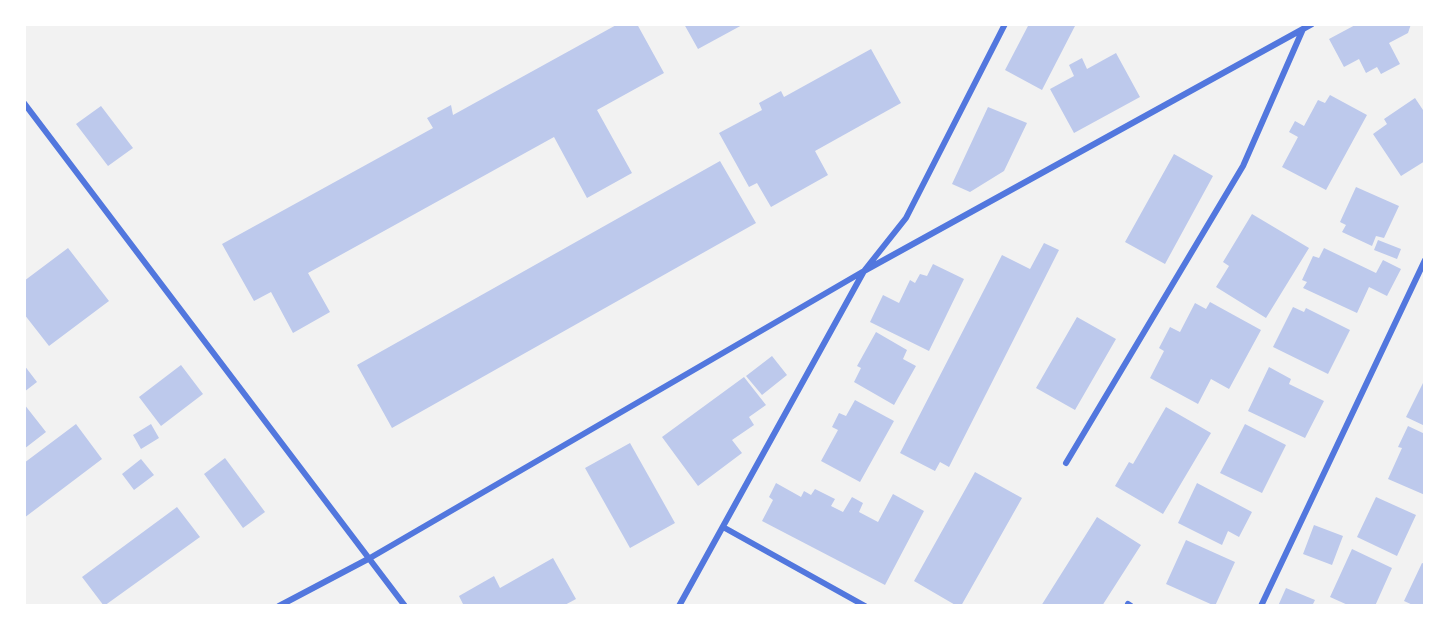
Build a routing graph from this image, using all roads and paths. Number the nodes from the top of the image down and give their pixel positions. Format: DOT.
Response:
graph roads {
  1 [pos="1005,24"];
  2 [pos="1311,24"];
  3 [pos="1304,28"];
  4 [pos="24,103"];
  5 [pos="1425,260"];
  6 [pos="864,271"];
  7 [pos="1066,462"];
  8 [pos="723,527"];
  9 [pos="370,558"];
  10 [pos="279,606"];
  11 [pos="405,606"];
  12 [pos="679,606"];
  13 [pos="865,606"];
  14 [pos="1261,606"];
  1 -- 6 [label="street"];
  2 -- 3 [label="street"];
  3 -- 6 [label="street"];
  3 -- 7 [label="street"];
  4 -- 9 [label="street"];
  5 -- 14 [label="street"];
  6 -- 8 [label="street"];
  6 -- 9 [label="street"];
  8 -- 12 [label="street"];
  8 -- 13 [label="street"];
  9 -- 10 [label="street"];
  9 -- 11 [label="street"];
}
